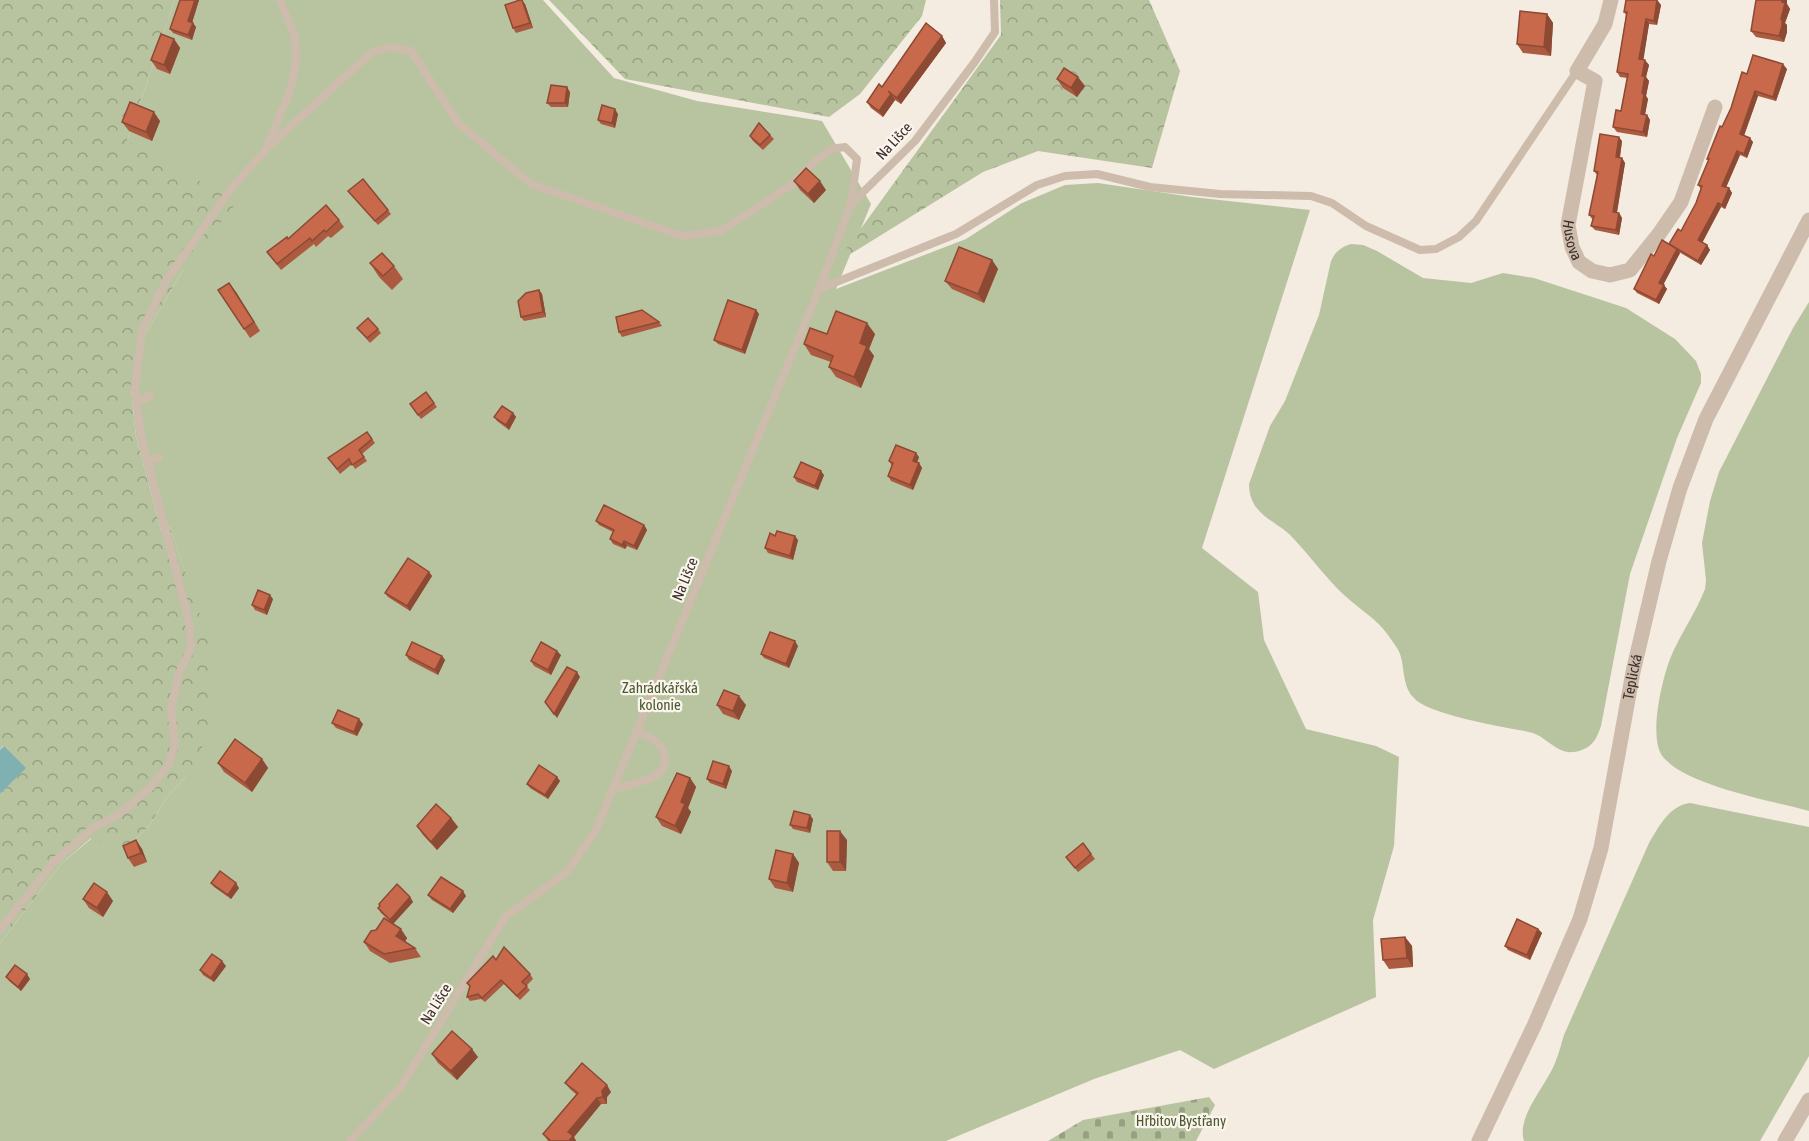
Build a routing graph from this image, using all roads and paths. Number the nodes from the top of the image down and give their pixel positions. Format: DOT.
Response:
graph roads {
  1 [pos="280,0"];
  2 [pos="994,0"];
  3 [pos="1611,0"];
  4 [pos="1577,71"];
  5 [pos="1715,107"];
  6 [pos="265,151"];
  7 [pos="851,204"];
  8 [pos="1809,220"];
  9 [pos="819,289"];
  10 [pos="150,396"];
  11 [pos="137,402"];
  12 [pos="159,458"];
  13 [pos="148,460"];
  14 [pos="637,732"];
  15 [pos="613,789"];
  16 [pos="0,930"];
  17 [pos="1809,1100"];
  18 [pos="350,1141"];
  19 [pos="1479,1141"];
  20 [pos="1785,1141"];
  1 -- 6 [label="lane"];
  2 -- 7 [label="lane, Na Lišce"];
  3 -- 4 [label="street"];
  4 -- 5 [label="street, Husova"];
  4 -- 9 [label="lane"];
  6 -- 7 [label="lane"];
  6 -- 11 [label="lane"];
  7 -- 9 [label="lane, Na Lišce"];
  8 -- 19 [label="street, Teplická"];
  9 -- 14 [label="lane, Na Lišce"];
  10 -- 11 [label="lane"];
  11 -- 13 [label="lane"];
  12 -- 13 [label="lane"];
  13 -- 16 [label="lane"];
  14 -- 15 [label="lane, Na Lišce"];
  14 -- 15 [label="lane"];
  15 -- 18 [label="lane, Na Lišce"];
  17 -- 20 [label="street"];
}
